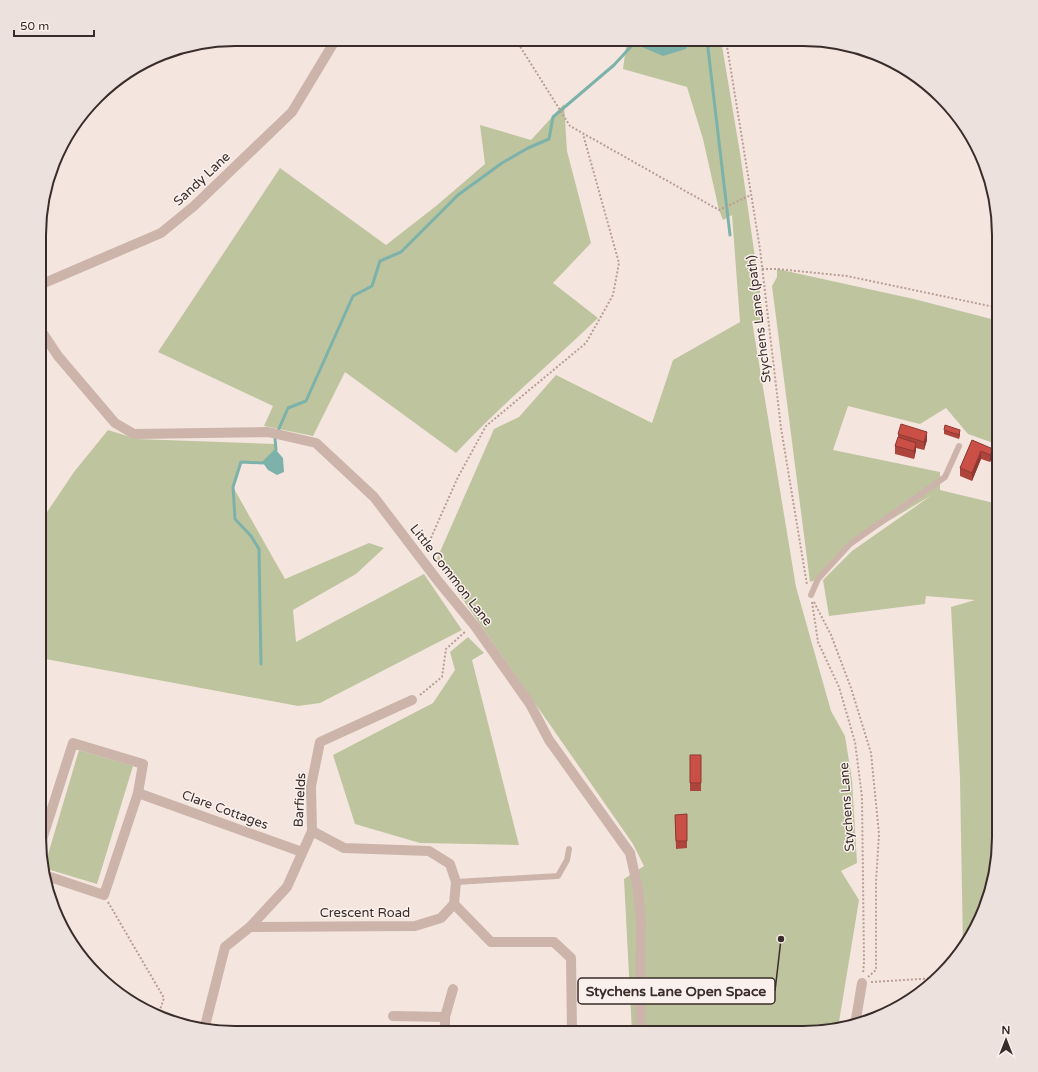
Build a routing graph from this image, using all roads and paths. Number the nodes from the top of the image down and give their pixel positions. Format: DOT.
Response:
graph roads {
  1 [pos="332,46"];
  2 [pos="520,46"];
  3 [pos="727,46"];
  4 [pos="583,134"];
  5 [pos="751,195"];
  6 [pos="762,269"];
  7 [pos="46,282"];
  8 [pos="992,307"];
  9 [pos="46,338"];
  10 [pos="959,446"];
  11 [pos="422,560"];
  12 [pos="811,595"];
  13 [pos="475,626"];
  14 [pos="412,700"];
  15 [pos="138,793"];
  16 [pos="46,827"];
  17 [pos="312,831"];
  18 [pos="568,849"];
  19 [pos="302,852"];
  20 [pos="50,876"];
  21 [pos="456,882"];
  22 [pos="104,895"];
  23 [pos="454,904"];
  24 [pos="250,926"];
  25 [pos="928,979"];
  26 [pos="862,983"];
  27 [pos="453,989"];
  28 [pos="160,1010"];
  29 [pos="393,1016"];
  30 [pos="445,1017"];
  31 [pos="856,1019"];
  32 [pos="206,1023"];
  33 [pos="445,1026"];
  34 [pos="572,1026"];
  35 [pos="640,1026"];
  1 -- 7 [label="street, Sandy Lane"];
  2 -- 4 [label="path"];
  3 -- 5 [label="path, Stychens Lane (path)"];
  4 -- 5 [label="path"];
  4 -- 11 [label="path"];
  5 -- 6 [label="path, Stychens Lane (path)"];
  6 -- 8 [label="path"];
  6 -- 12 [label="path, Stychens Lane (path)"];
  9 -- 11 [label="street, Little Common Lane"];
  10 -- 12 [label="lane"];
  11 -- 13 [label="street, Little Common Lane"];
  12 -- 26 [label="path, Stychens Lane"];
  12 -- 26 [label="path"];
  13 -- 14 [label="path"];
  13 -- 35 [label="street, Little Common Lane"];
  14 -- 17 [label="street, Barfields"];
  15 -- 16 [label="street"];
  15 -- 19 [label="street, Clare Cottages"];
  15 -- 22 [label="street"];
  17 -- 19 [label="street, Barfields"];
  17 -- 21 [label="street"];
  18 -- 21 [label="lane"];
  19 -- 24 [label="street, Barfields"];
  20 -- 22 [label="street"];
  21 -- 23 [label="street"];
  22 -- 28 [label="path"];
  23 -- 24 [label="street, Crescent Road"];
  23 -- 34 [label="street"];
  24 -- 32 [label="street, Barfields"];
  25 -- 26 [label="path"];
  26 -- 31 [label="street"];
  27 -- 30 [label="street"];
  29 -- 30 [label="street"];
  30 -- 33 [label="street"];
}
